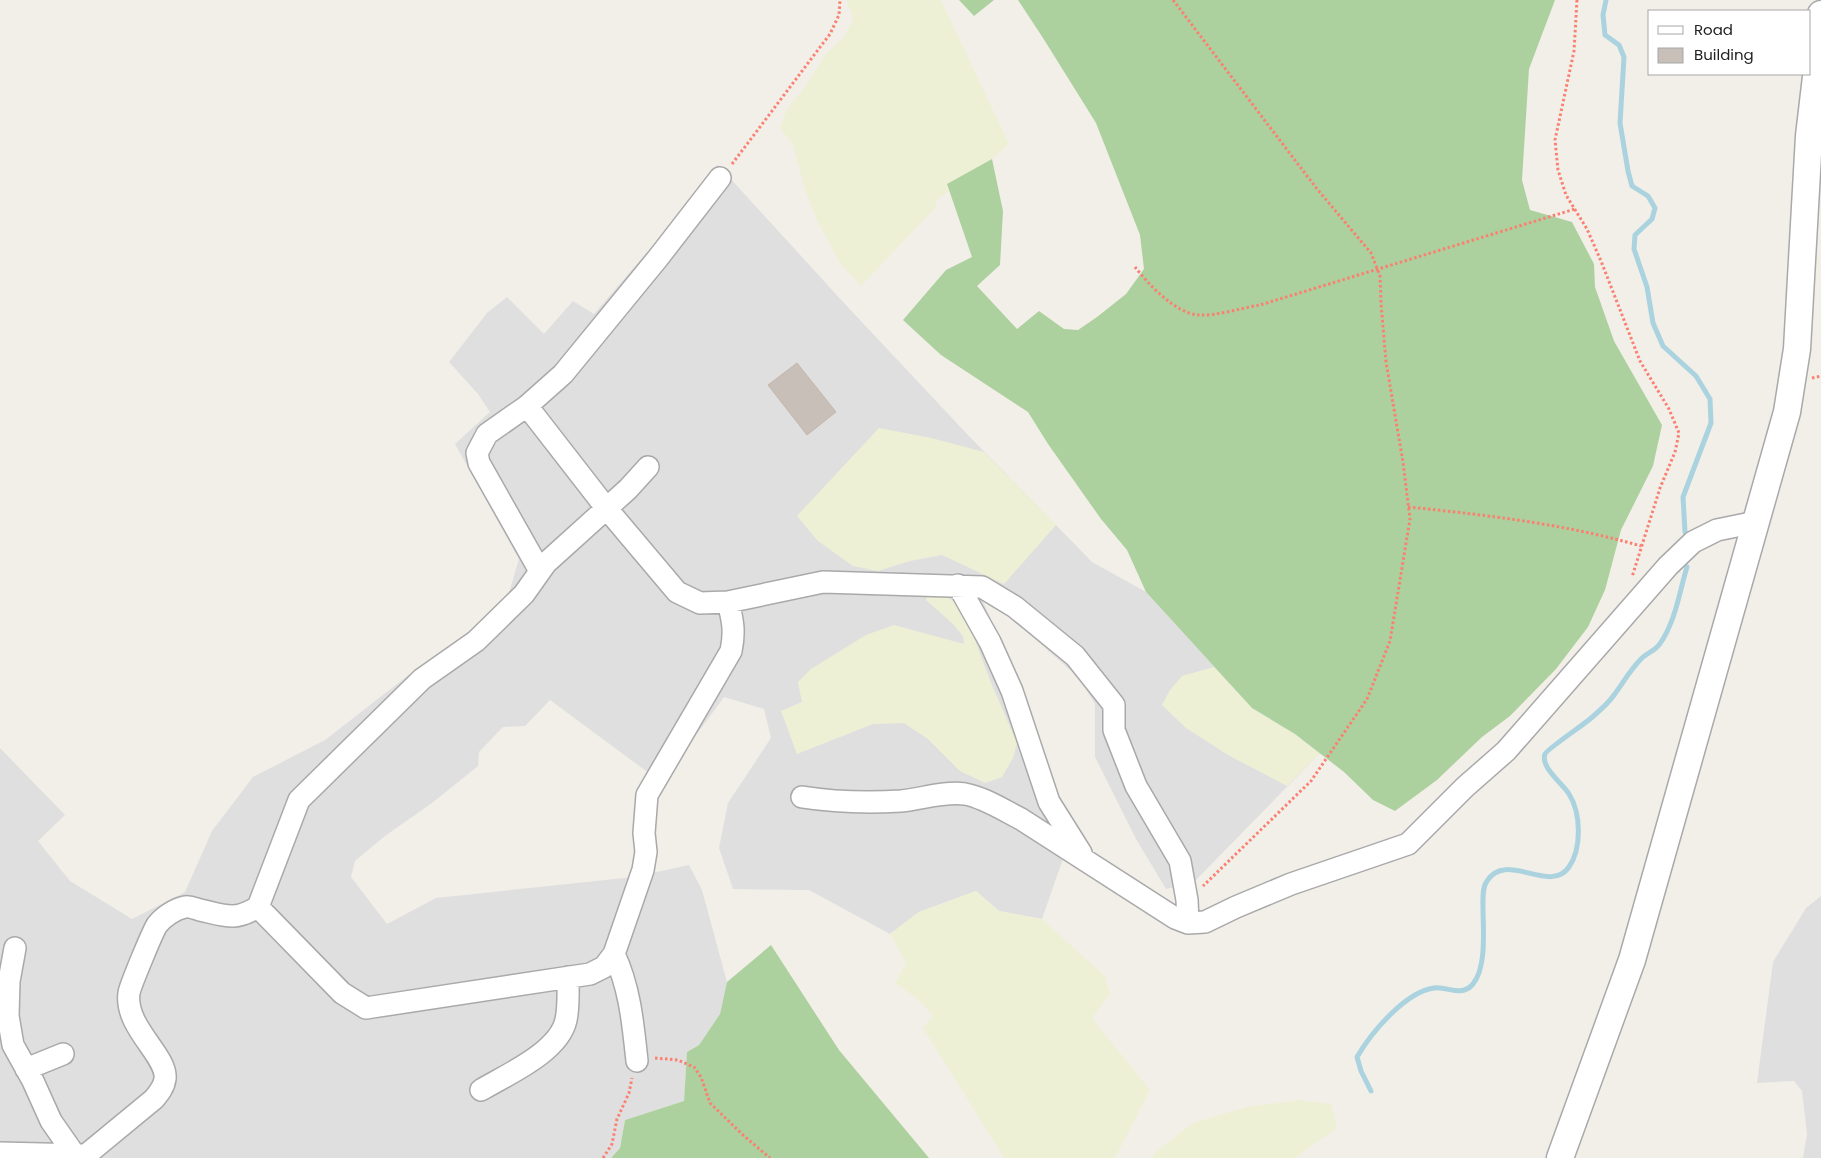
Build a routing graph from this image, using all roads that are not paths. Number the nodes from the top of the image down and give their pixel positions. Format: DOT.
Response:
graph roads {
  1 [pos="1821,14"];
  2 [pos="720,178"];
  3 [pos="527,406"];
  4 [pos="648,467"];
  5 [pos="607,509"];
  6 [pos="1756,522"];
  7 [pos="540,571"];
  8 [pos="958,585"];
  9 [pos="728,602"];
  10 [pos="802,797"];
  11 [pos="1084,859"];
  12 [pos="258,907"];
  13 [pos="1188,923"];
  14 [pos="15,948"];
  15 [pos="614,954"];
  16 [pos="568,977"];
  17 [pos="7,1048"];
  18 [pos="64,1054"];
  19 [pos="637,1061"];
  20 [pos="26,1069"];
  21 [pos="482,1090"];
  22 [pos="0,1153"];
  23 [pos="82,1155"];
  24 [pos="1560,1158"];
  1 -- 6 [label="street"];
  2 -- 3 [label="street"];
  3 -- 5 [label="street"];
  3 -- 7 [label="street"];
  4 -- 5 [label="street"];
  5 -- 7 [label="street"];
  5 -- 9 [label="street"];
  6 -- 13 [label="street"];
  6 -- 24 [label="street"];
  7 -- 12 [label="street"];
  8 -- 9 [label="street"];
  8 -- 11 [label="street"];
  8 -- 13 [label="street"];
  9 -- 15 [label="street"];
  10 -- 11 [label="street"];
  11 -- 13 [label="street"];
  12 -- 16 [label="street"];
  12 -- 23 [label="street"];
  14 -- 17 [label="street"];
  15 -- 16 [label="street"];
  15 -- 19 [label="street"];
  16 -- 21 [label="street"];
  17 -- 20 [label="street"];
  18 -- 20 [label="street"];
  20 -- 23 [label="street"];
  22 -- 23 [label="street"];
}
